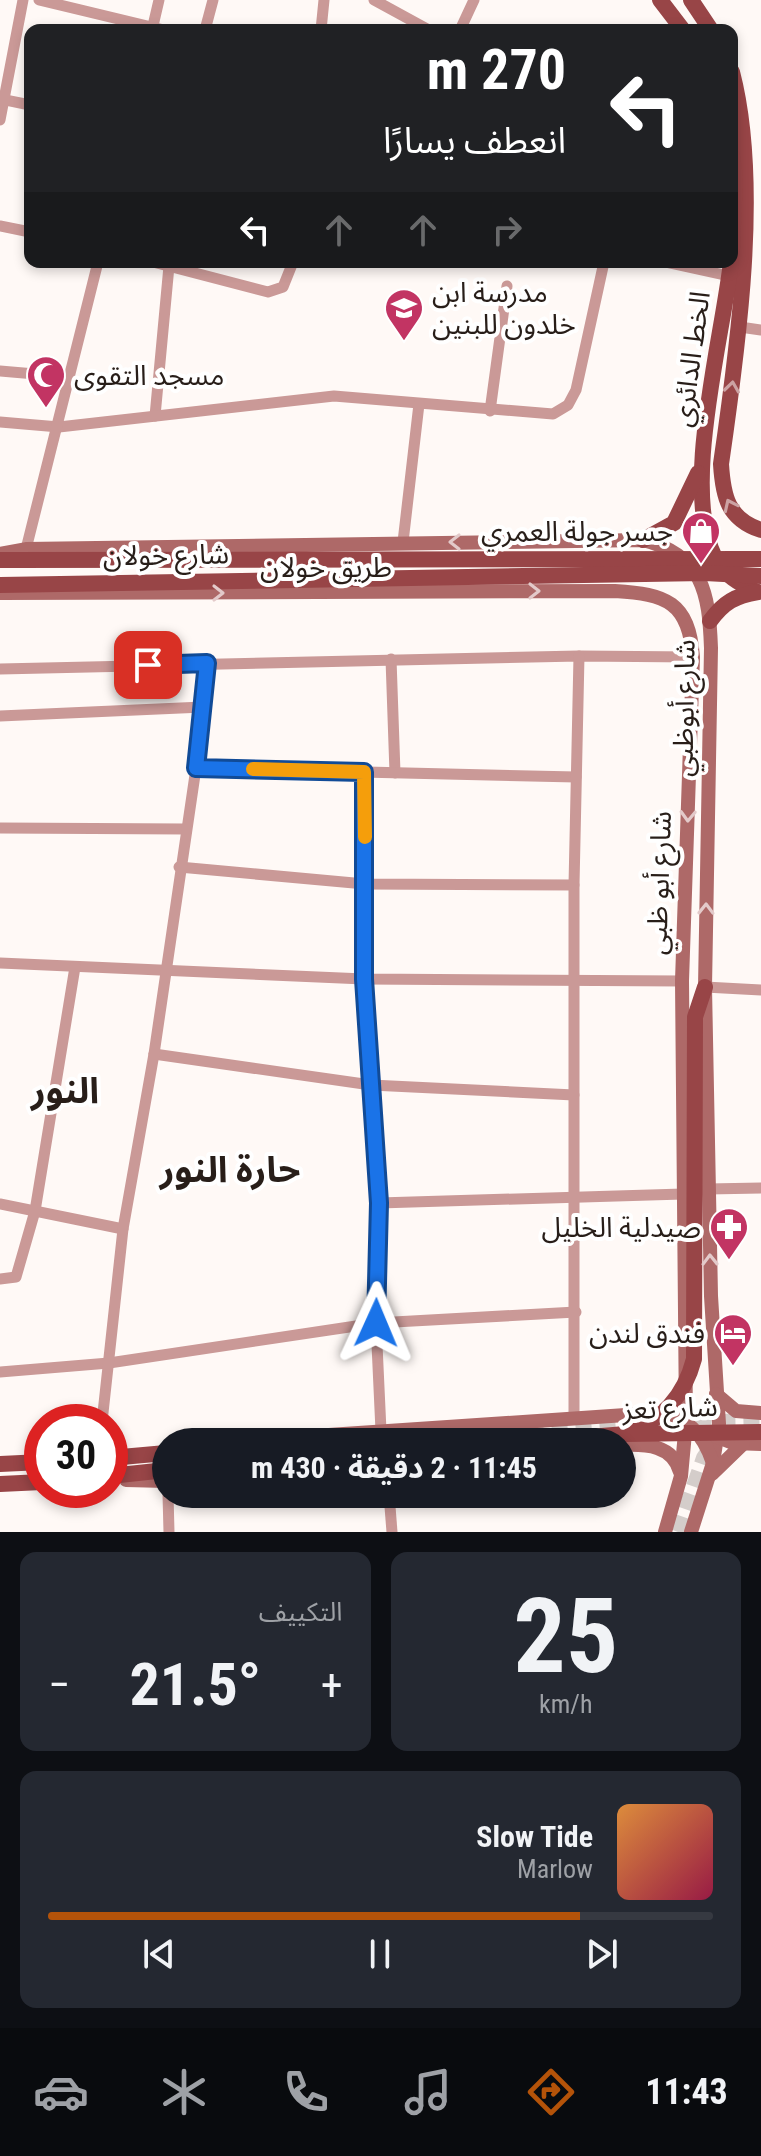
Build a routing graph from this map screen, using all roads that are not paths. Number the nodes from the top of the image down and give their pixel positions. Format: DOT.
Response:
graph roads {
  1 [pos="23,0"];
  2 [pos="39,0"];
  3 [pos="159,0"];
  4 [pos="213,0"];
  5 [pos="324,0"];
  6 [pos="374,0"];
  7 [pos="474,0"];
  8 [pos="660,0"];
  9 [pos="691,0"];
  10 [pos="136,24"];
  11 [pos="157,24"];
  12 [pos="207,24"];
  13 [pos="322,24"];
  14 [pos="418,24"];
  15 [pos="463,24"];
  16 [pos="678,24"];
  17 [pos="707,24"];
  18 [pos="738,91"];
  19 [pos="2,99"];
  20 [pos="24,104"];
  21 [pos="0,120"];
  22 [pos="0,226"];
  23 [pos="24,231"];
  24 [pos="97,268"];
  25 [pos="169,268"];
  26 [pos="177,268"];
  27 [pos="291,268"];
  28 [pos="603,268"];
  29 [pos="730,269"];
  30 [pos="507,286"];
  31 [pos="740,327"];
  32 [pos="761,330"];
  33 [pos="0,371"];
  34 [pos="70,377"];
  35 [pos="419,404"];
  36 [pos="490,411"];
  37 [pos="155,416"];
  38 [pos="0,422"];
  39 [pos="59,427"];
  40 [pos="702,464"];
  41 [pos="761,530"];
  42 [pos="643,540"];
  43 [pos="617,541"];
  44 [pos="403,542"];
  45 [pos="26,549"];
  46 [pos="0,557"];
  47 [pos="333,559"];
  48 [pos="761,559"];
  49 [pos="334,577"];
  50 [pos="0,585"];
  51 [pos="760,587"];
  52 [pos="615,591"];
  53 [pos="0,593"];
  54 [pos="652,593"];
  55 [pos="710,621"];
  56 [pos="579,656"];
  57 [pos="693,657"];
  58 [pos="391,659"];
  59 [pos="207,663"];
  60 [pos="0,669"];
  61 [pos="693,682"];
  62 [pos="711,682"];
  63 [pos="203,707"];
  64 [pos="0,716"];
  65 [pos="196,768"];
  66 [pos="364,772"];
  67 [pos="395,773"];
  68 [pos="576,777"];
  69 [pos="0,828"];
  70 [pos="185,829"];
  71 [pos="179,867"];
  72 [pos="365,884"];
  73 [pos="574,885"];
  74 [pos="0,963"];
  75 [pos="75,967"];
  76 [pos="165,971"];
  77 [pos="364,979"];
  78 [pos="574,979"];
  79 [pos="682,981"];
  80 [pos="705,987"];
  81 [pos="761,990"];
  82 [pos="154,1054"];
  83 [pos="371,1085"];
  84 [pos="574,1095"];
  85 [pos="761,1188"];
  86 [pos="708,1189"];
  87 [pos="683,1194"];
  88 [pos="575,1196"];
  89 [pos="379,1203"];
  90 [pos="0,1204"];
  91 [pos="35,1211"];
  92 [pos="123,1229"];
  93 [pos="0,1279"];
  94 [pos="711,1296"];
  95 [pos="685,1298"];
  96 [pos="576,1312"];
  97 [pos="376,1323"];
  98 [pos="109,1363"];
  99 [pos="686,1368"];
  100 [pos="0,1372"];
  101 [pos="716,1394"];
  102 [pos="686,1403"];
  103 [pos="104,1404"];
  104 [pos="761,1413"];
  105 [pos="645,1414"];
  106 [pos="610,1415"];
  107 [pos="574,1417"];
  108 [pos="686,1422"];
  109 [pos="381,1428"];
  110 [pos="422,1428"];
  111 [pos="626,1428"];
  112 [pos="636,1432"];
  113 [pos="761,1432"];
  114 [pos="636,1439"];
  115 [pos="718,1439"];
  116 [pos="636,1443"];
  117 [pos="743,1444"];
  118 [pos="761,1444"];
  119 [pos="152,1454"];
  120 [pos="128,1456"];
  121 [pos="24,1463"];
  122 [pos="713,1463"];
  123 [pos="0,1464"];
  124 [pos="152,1472"];
  125 [pos="128,1475"];
  126 [pos="681,1476"];
  127 [pos="128,1479"];
  128 [pos="152,1480"];
  129 [pos="707,1481"];
  130 [pos="24,1483"];
  131 [pos="0,1484"];
  132 [pos="168,1508"];
  133 [pos="390,1508"];
  134 [pos="665,1530"];
  135 [pos="169,1532"];
  136 [pos="392,1532"];
  137 [pos="690,1532"];
  1 -- 19 [label="street"];
  2 -- 10 [label="street"];
  3 -- 11 [label="street"];
  4 -- 12 [label="street"];
  5 -- 13 [label="street"];
  6 -- 14 [label="street"];
  7 -- 15 [label="street"];
  8 -- 16 [label="main road"];
  9 -- 17 [label="main road"];
  18 -- 31 [label="main road"];
  19 -- 20 [label="street"];
  19 -- 21 [label="street"];
  22 -- 23 [label="street"];
  24 -- 34 [label="street"];
  25 -- 37 [label="street"];
  26 -- 27 [label="street"];
  28 -- 36 [label="street"];
  29 -- 40 [label="main road, الخط الدائري"];
  30 -- 36 [label="street"];
  31 -- 32 [label="street"];
  41 -- 31 [label="main road, one-way"];
  33 -- 34 [label="street"];
  34 -- 39 [label="street"];
  35 -- 36 [label="street"];
  35 -- 37 [label="street"];
  35 -- 44 [label="street"];
  37 -- 39 [label="street"];
  38 -- 39 [label="street"];
  39 -- 45 [label="street"];
  40 -- 42 [label="main road"];
  40 -- 51 [label="main road"];
  42 -- 43 [label="main road, طريق خولان"];
  42 -- 55 [label="main road, شارع أبوظبي"];
  43 -- 44 [label="main road, طريق خولان, one-way"];
  43 -- 52 [label="main road"];
  44 -- 45 [label="main road, طريق خولان"];
  45 -- 46 [label="main road, طريق خولان"];
  46 -- 47 [label="main road, شارع خولان"];
  47 -- 48 [label="main road, طريق خولان"];
  49 -- 50 [label="main road, شارع خولان"];
  49 -- 51 [label="main road, طريق خولان"];
  51 -- 55 [label="main road"];
  53 -- 52 [label="main road, طريق خولان, one-way"];
  52 -- 54 [label="main road, طريق خولان"];
  54 -- 57 [label="main road, شارع أبو ظبي"];
  55 -- 62 [label="main road, شارع أبوظبي"];
  56 -- 57 [label="street"];
  56 -- 58 [label="street"];
  56 -- 68 [label="street"];
  57 -- 61 [label="main road, شارع أبو ظبي"];
  58 -- 59 [label="street"];
  58 -- 67 [label="street"];
  59 -- 60 [label="street"];
  59 -- 63 [label="street"];
  61 -- 62 [label="main road"];
  61 -- 79 [label="main road, شارع أبو ظبي, one-way"];
  80 -- 62 [label="main road, شارع أبوظبي, one-way"];
  63 -- 64 [label="street"];
  63 -- 65 [label="street"];
  65 -- 66 [label="street"];
  65 -- 70 [label="street"];
  66 -- 67 [label="street"];
  66 -- 72 [label="street"];
  67 -- 68 [label="street"];
  68 -- 73 [label="street"];
  69 -- 70 [label="street"];
  70 -- 71 [label="street"];
  71 -- 72 [label="street"];
  71 -- 76 [label="street"];
  72 -- 73 [label="street"];
  72 -- 77 [label="street"];
  73 -- 78 [label="street"];
  74 -- 75 [label="street"];
  75 -- 76 [label="street"];
  75 -- 91 [label="street"];
  76 -- 77 [label="street"];
  76 -- 82 [label="street"];
  77 -- 78 [label="street"];
  77 -- 83 [label="street"];
  78 -- 79 [label="street"];
  78 -- 84 [label="street"];
  79 -- 87 [label="main road, شارع أبو ظبي"];
  80 -- 81 [label="street"];
  80 -- 86 [label="main road, شارع أبوظبي"];
  80 -- 112 [label="main road"];
  82 -- 83 [label="street"];
  82 -- 92 [label="street"];
  83 -- 84 [label="street"];
  83 -- 89 [label="street"];
  84 -- 88 [label="street"];
  85 -- 86 [label="street"];
  94 -- 86 [label="main road, شارع أبوظبي, one-way"];
  87 -- 88 [label="street"];
  87 -- 95 [label="main road, شارع أبو ظبي"];
  88 -- 89 [label="street"];
  88 -- 96 [label="street"];
  89 -- 97 [label="street"];
  90 -- 91 [label="street"];
  91 -- 92 [label="street"];
  91 -- 93 [label="street"];
  92 -- 98 [label="street"];
  94 -- 95 [label="main road"];
  94 -- 101 [label="main road, شارع أبوظبي"];
  95 -- 99 [label="main road, شارع أبو ظبي"];
  96 -- 97 [label="street"];
  96 -- 107 [label="street"];
  97 -- 98 [label="street"];
  97 -- 109 [label="street"];
  98 -- 100 [label="street"];
  98 -- 103 [label="street"];
  99 -- 102 [label="main road, شارع أبو ظبي"];
  99 -- 105 [label="main road"];
  101 -- 104 [label="main road"];
  101 -- 115 [label="main road, شارع أبوظبي"];
  102 -- 108 [label="main road, شارع أبو ظبي"];
  102 -- 115 [label="main road"];
  105 -- 106 [label="main road"];
  105 -- 108 [label="main road"];
  106 -- 107 [label="main road"];
  106 -- 111 [label="main road"];
  107 -- 110 [label="main road"];
  108 -- 122 [label="main road"];
  108 -- 126 [label="main road, شارع أبو ظبي"];
  113 -- 114 [label="main road, شارع تعز"];
  115 -- 117 [label="main road"];
  115 -- 122 [label="main road, شارع أبوظبي"];
  116 -- 126 [label="main road"];
  117 -- 118 [label="main road"];
  117 -- 129 [label="main road"];
  119 -- 120 [label="main road"];
  121 -- 123 [label="main road"];
  122 -- 129 [label="main road, شارع أبوظبي"];
  124 -- 125 [label="main road"];
  126 -- 134 [label="main road, شارع أبو ظبي"];
  127 -- 128 [label="main road"];
  129 -- 137 [label="main road"];
  130 -- 131 [label="main road"];
  132 -- 135 [label="street"];
  133 -- 136 [label="street"];
  134 -- 137 [label="main road"];
}
